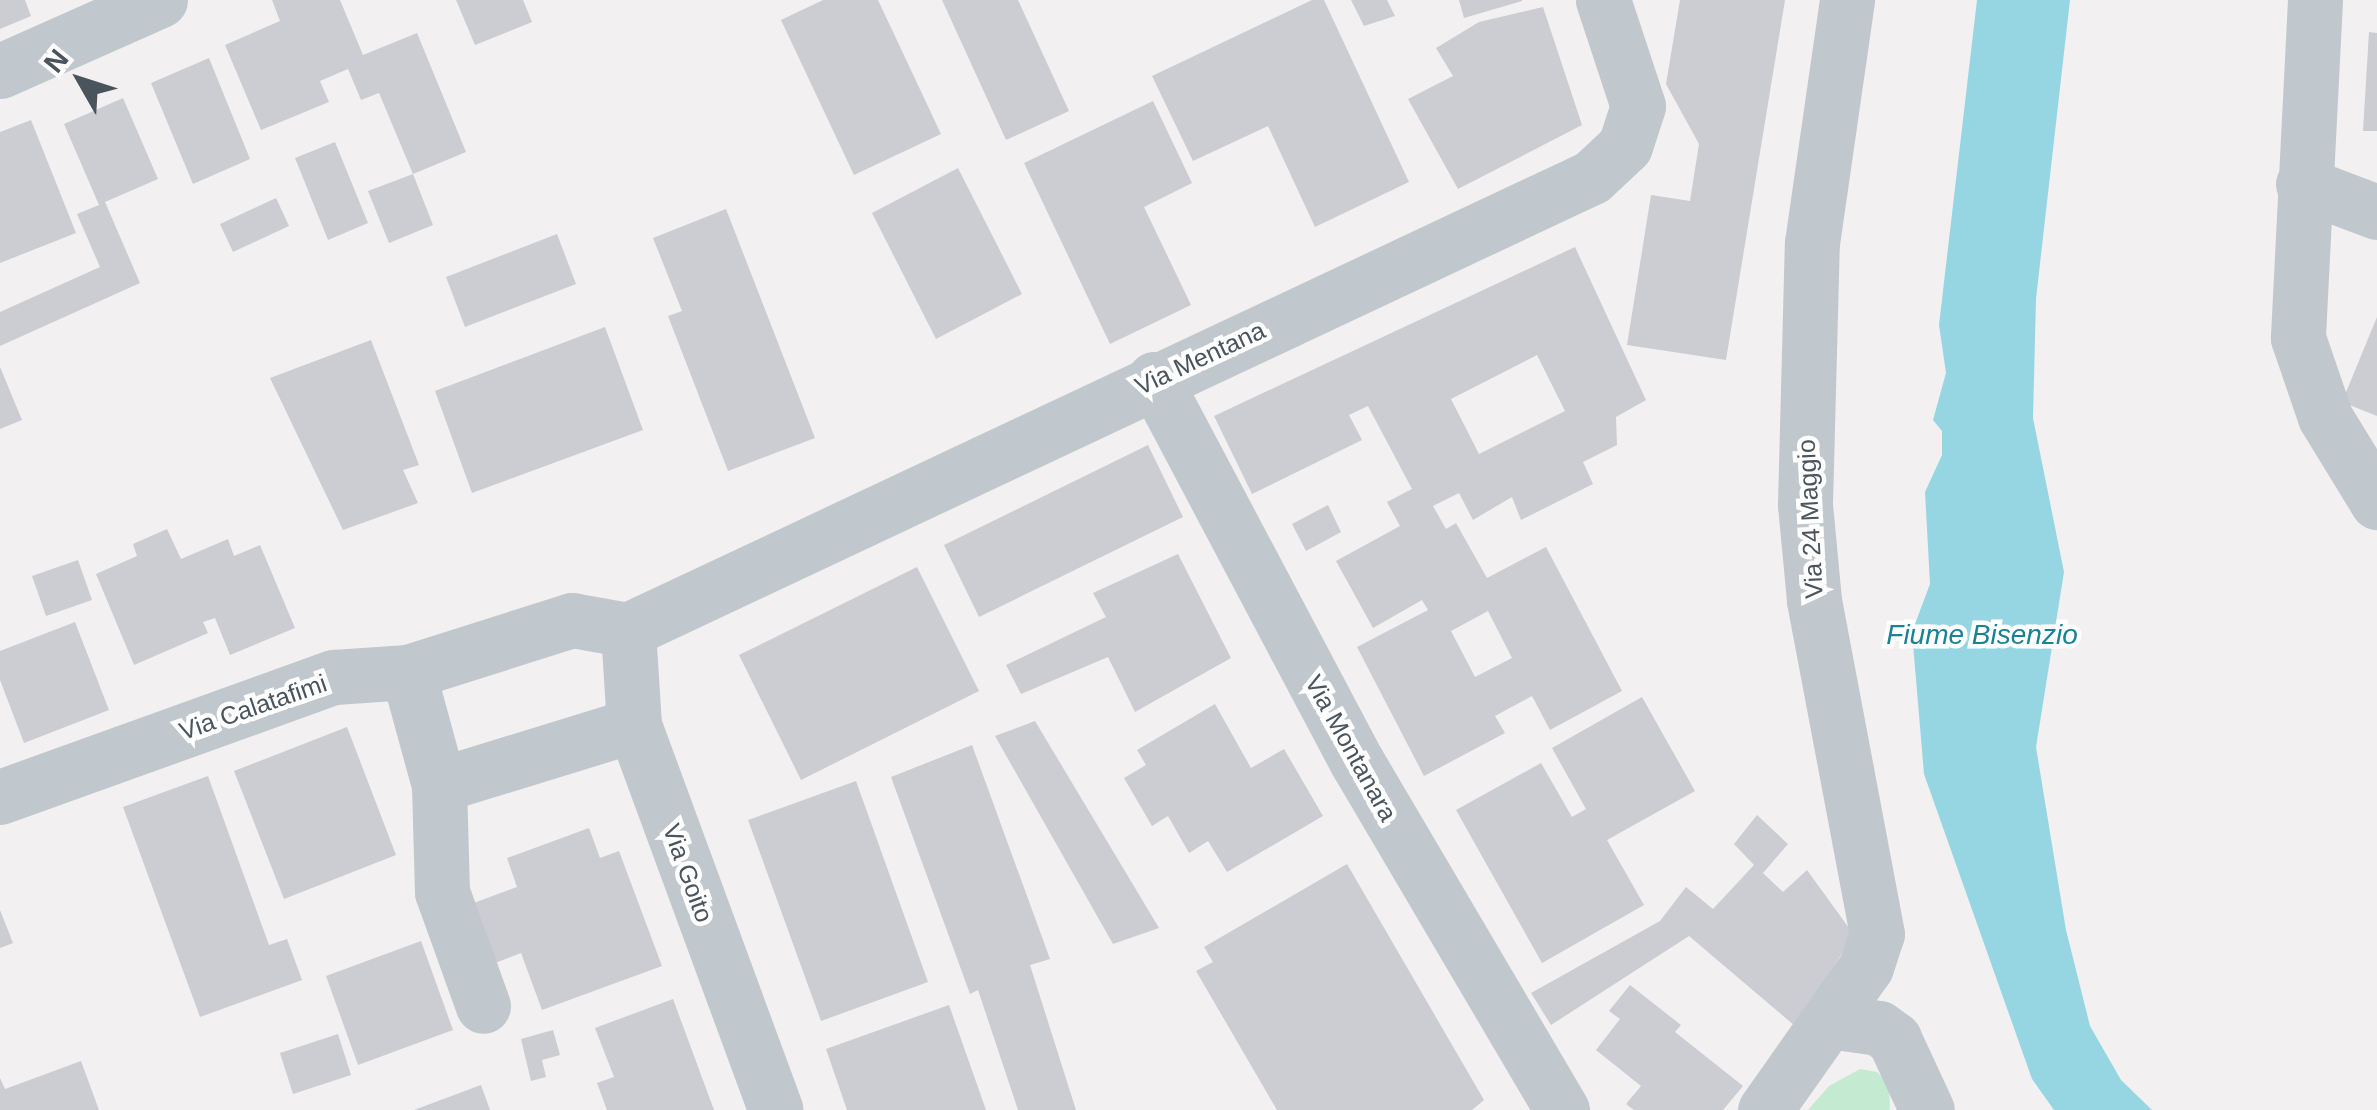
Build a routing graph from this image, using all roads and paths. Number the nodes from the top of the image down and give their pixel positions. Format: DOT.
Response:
graph roads {
  1 [pos="160,0"];
  2 [pos="1603,0"];
  3 [pos="1847,0"];
  4 [pos="2315,0"];
  5 [pos="0,71"];
  6 [pos="2303,184"];
  7 [pos="2377,212"];
  8 [pos="1154,379"];
  9 [pos="2377,502"];
  10 [pos="628,630"];
  11 [pos="408,672"];
  12 [pos="634,725"];
  13 [pos="438,785"];
  14 [pos="0,797"];
  15 [pos="482,1006"];
  16 [pos="1829,1021"];
  17 [pos="776,1110"];
  18 [pos="1562,1110"];
  19 [pos="1765,1110"];
  20 [pos="1928,1110"];
  1 -- 5 [label="street"];
  2 -- 8 [label="street, Via Mentana"];
  3 -- 16 [label="street, Via 24 Maggio"];
  4 -- 6 [label="street"];
  6 -- 7 [label="street"];
  6 -- 9 [label="street"];
  8 -- 10 [label="street, Via Mentana"];
  8 -- 18 [label="street, Via Montanara"];
  10 -- 11 [label="street, Via Calatafimi"];
  10 -- 12 [label="street, Via Goito"];
  11 -- 13 [label="street"];
  11 -- 14 [label="street, Via Calatafimi"];
  12 -- 13 [label="street"];
  12 -- 17 [label="street, Via Goito"];
  13 -- 15 [label="street"];
  16 -- 19 [label="street, Via 24 Maggio"];
  16 -- 20 [label="street"];
}
